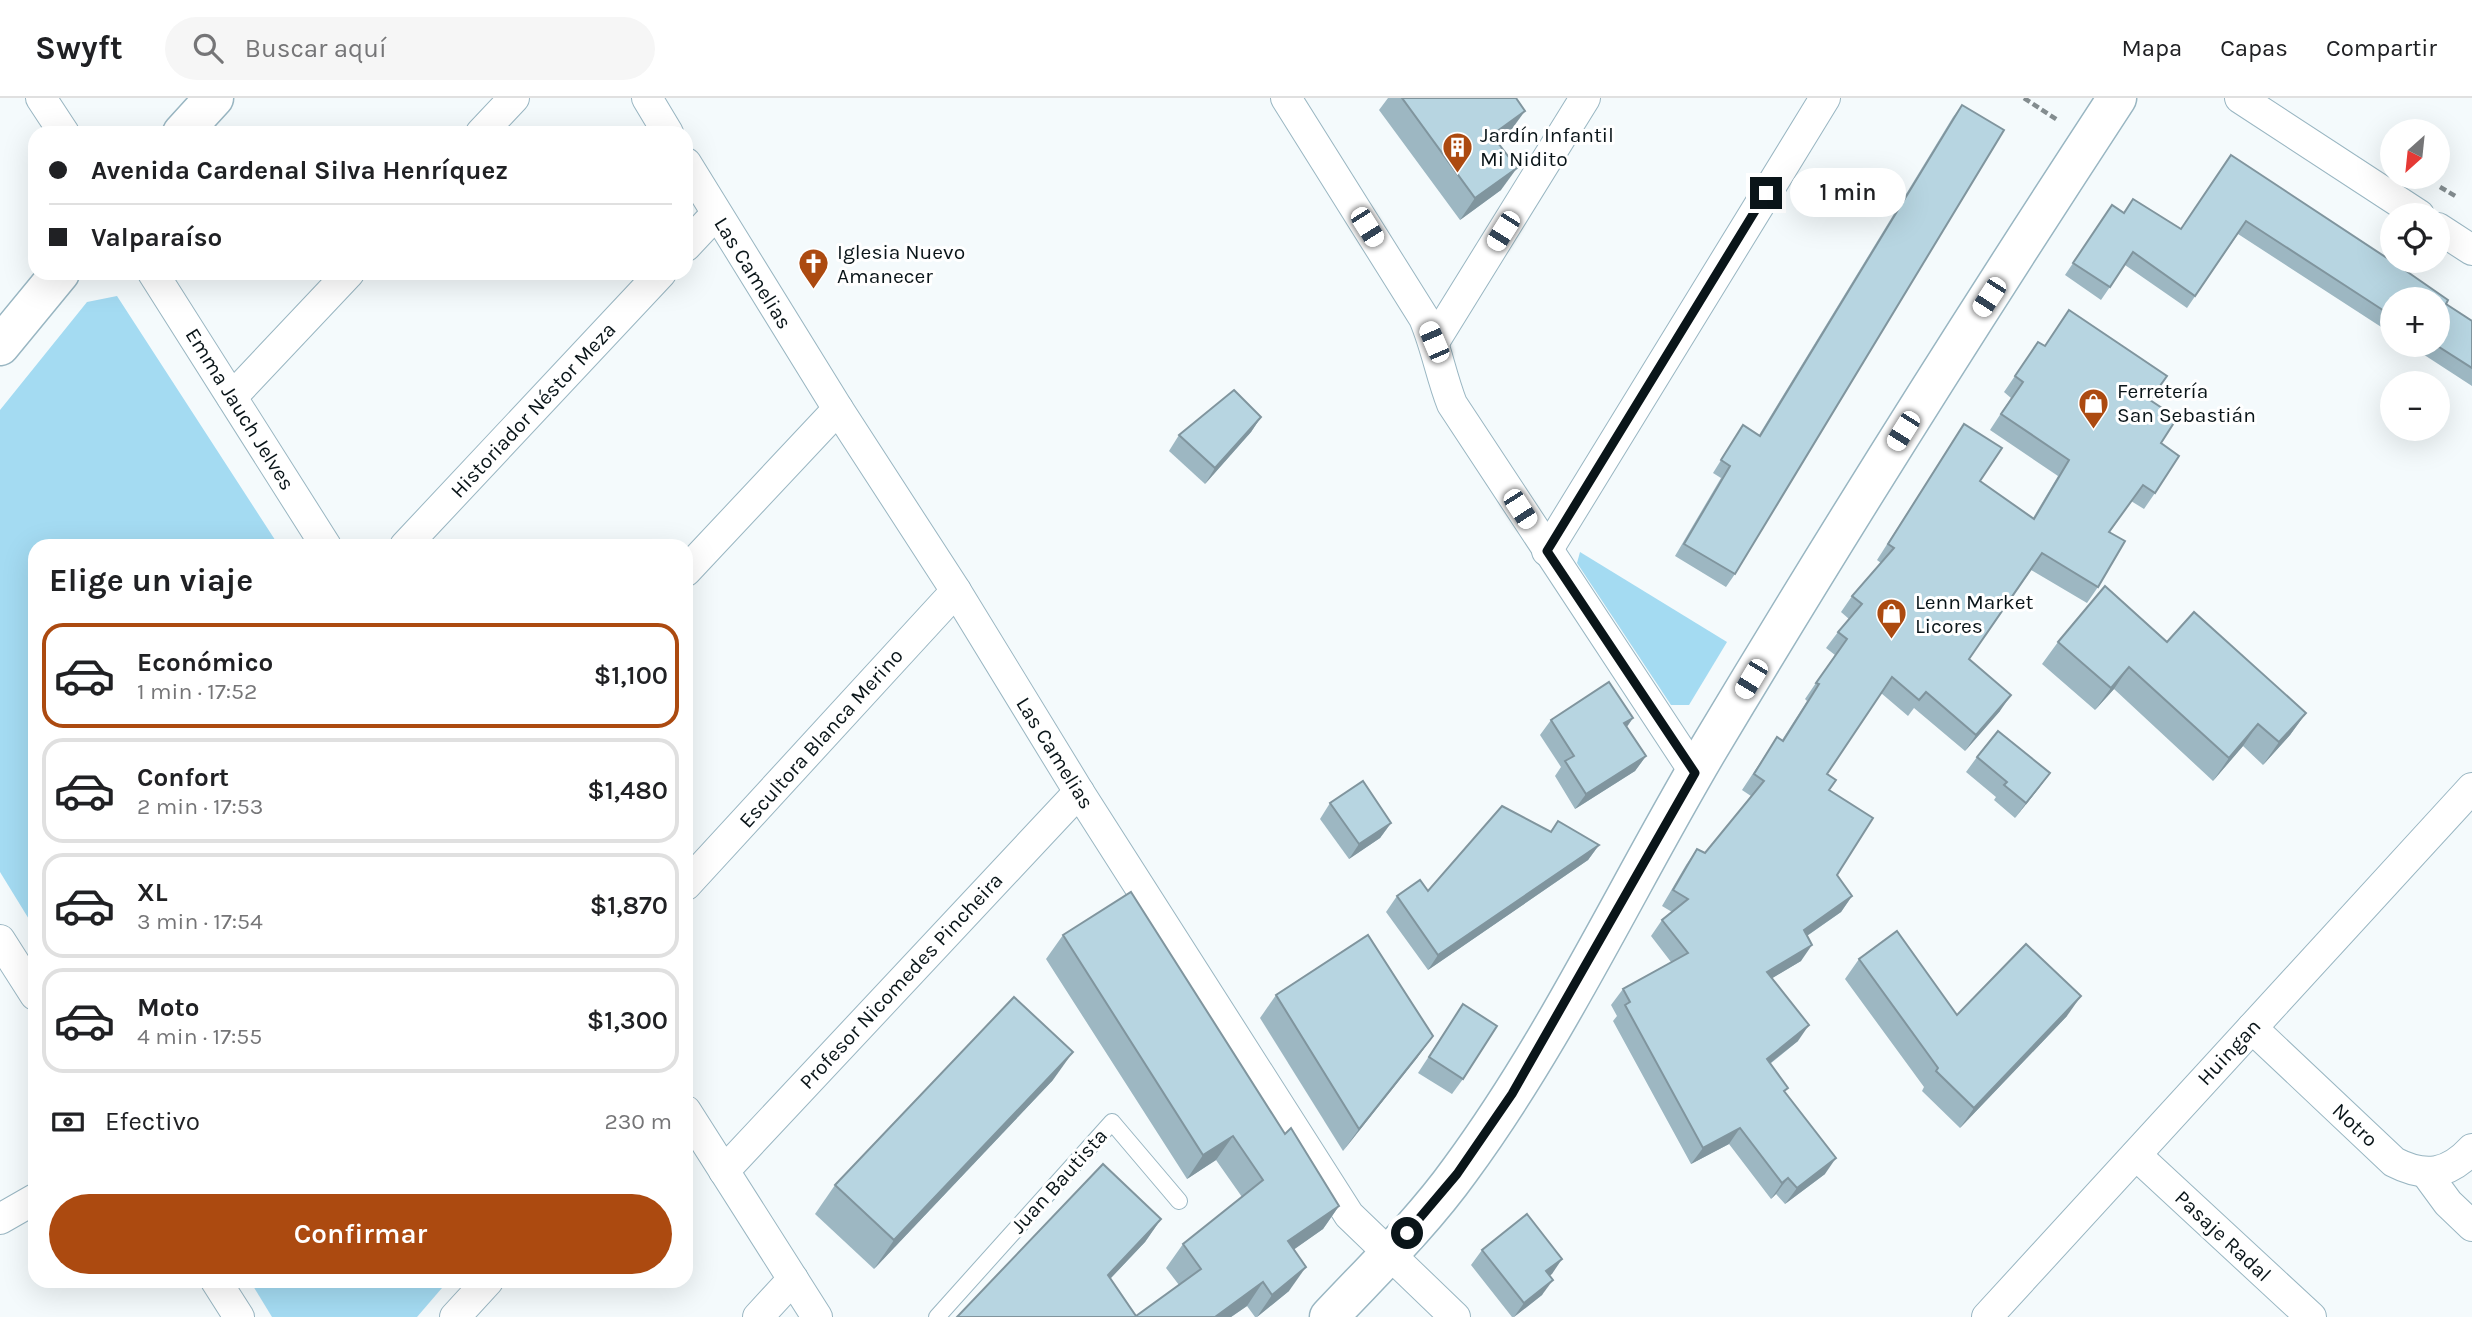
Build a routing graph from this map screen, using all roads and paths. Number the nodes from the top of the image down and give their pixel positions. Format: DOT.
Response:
graph roads {
  1 [pos="41,98"];
  2 [pos="214,98"];
  3 [pos="514,98"];
  4 [pos="647,98"];
  5 [pos="1585,98"];
  6 [pos="1825,98"];
  7 [pos="2117,98"];
  8 [pos="2240,98"];
  9 [pos="1296,103"];
  10 [pos="59,126"];
  11 [pos="188,126"];
  12 [pos="488,126"];
  13 [pos="664,126"];
  14 [pos="693,175"];
  15 [pos="2443,189"];
  16 [pos="2462,201"];
  17 [pos="2401,203"];
  18 [pos="716,214"];
  19 [pos="2450,236"];
  20 [pos="693,239"];
  21 [pos="2472,250"];
  22 [pos="54,280"];
  23 [pos="157,280"];
  24 [pos="342,280"];
  25 [pos="654,280"];
  26 [pos="1434,342"];
  27 [pos="0,346"];
  28 [pos="232,397"];
  29 [pos="838,409"];
  30 [pos="322,539"];
  31 [pos="411,539"];
  32 [pos="1547,551"];
  33 [pos="693,564"];
  34 [pos="956,591"];
  35 [pos="1695,773"];
  36 [pos="2472,788"];
  37 [pos="1079,792"];
  38 [pos="693,878"];
  39 [pos="0,940"];
  40 [pos="28,984"];
  41 [pos="2252,1028"];
  42 [pos="693,1122"];
  43 [pos="2472,1149"];
  44 [pos="2136,1154"];
  45 [pos="724,1171"];
  46 [pos="2426,1173"];
  47 [pos="1179,1201"];
  48 [pos="28,1203"];
  49 [pos="0,1219"];
  50 [pos="2472,1226"];
  51 [pos="1390,1253"];
  52 [pos="793,1279"];
  53 [pos="220,1288"];
  54 [pos="482,1288"];
  55 [pos="1989,1316"];
  56 [pos="239,1317"];
  57 [pos="455,1317"];
  58 [pos="758,1317"];
  59 [pos="817,1317"];
  60 [pos="937,1317"];
  61 [pos="1329,1317"];
  62 [pos="1455,1317"];
  63 [pos="2311,1317"];
  1 -- 10 [label="street"];
  2 -- 11 [label="street"];
  3 -- 12 [label="street"];
  4 -- 13 [label="street"];
  5 -- 26 [label="street"];
  6 -- 32 [label="street"];
  7 -- 35 [label="street"];
  8 -- 17 [label="street"];
  9 -- 26 [label="street"];
  14 -- 18 [label="street, Las Camelias"];
  15 -- 16 [label="path"];
  18 -- 20 [label="street"];
  18 -- 29 [label="street, Las Camelias"];
  19 -- 21 [label="street"];
  22 -- 27 [label="street"];
  23 -- 28 [label="street, Emma Jauch Jelves"];
  24 -- 28 [label="street"];
  25 -- 31 [label="street, Historiador Néstor Meza"];
  26 -- 32 [label="street"];
  28 -- 30 [label="street, Emma Jauch Jelves"];
  29 -- 33 [label="street"];
  29 -- 34 [label="street, Las Camelias"];
  32 -- 35 [label="street"];
  34 -- 37 [label="street, Las Camelias"];
  34 -- 38 [label="street, Escultora Blanca Merino"];
  35 -- 51 [label="street"];
  36 -- 41 [label="street, Huingan"];
  37 -- 45 [label="street, Profesor Nicomedes Pincheira"];
  37 -- 51 [label="street, Las Camelias"];
  39 -- 40 [label="street"];
  41 -- 44 [label="street, Huingan"];
  41 -- 46 [label="street, Notro"];
  42 -- 45 [label="street"];
  43 -- 46 [label="street"];
  44 -- 55 [label="street, Huingan"];
  44 -- 63 [label="street, Pasaje Radal"];
  45 -- 52 [label="street"];
  46 -- 50 [label="street"];
  47 -- 60 [label="lane, Juan Bautista"];
  48 -- 49 [label="street"];
  51 -- 61 [label="street"];
  51 -- 62 [label="street, Las Camelias"];
  52 -- 58 [label="street"];
  52 -- 59 [label="street"];
  53 -- 56 [label="street"];
  54 -- 57 [label="street"];
}
